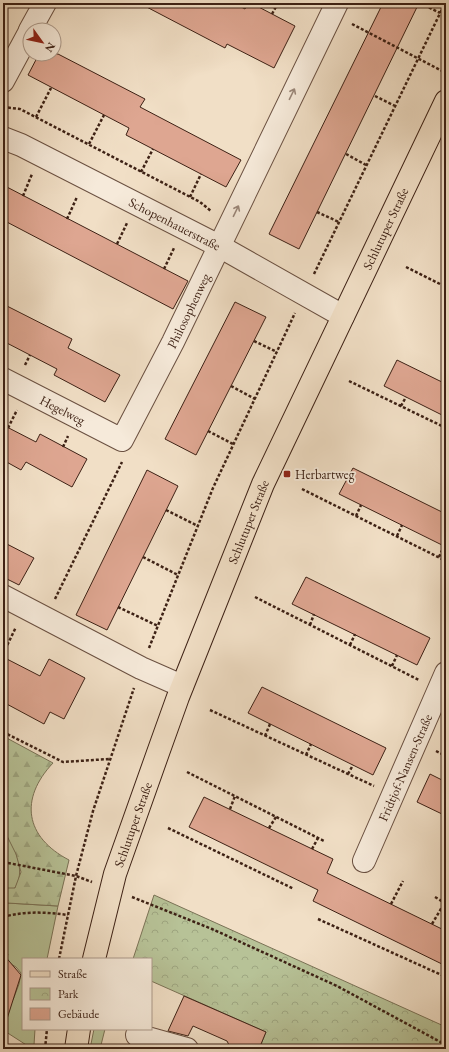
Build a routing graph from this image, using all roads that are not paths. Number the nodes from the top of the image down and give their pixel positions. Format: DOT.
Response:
graph roads {
  1 [pos="45,3"];
  2 [pos="334,8"];
  3 [pos="34,22"];
  4 [pos="22,45"];
  5 [pos="3,81"];
  6 [pos="446,101"];
  7 [pos="3,138"];
  8 [pos="219,246"];
  9 [pos="343,316"];
  10 [pos="3,379"];
  11 [pos="122,440"];
  12 [pos="3,596"];
  13 [pos="446,673"];
  14 [pos="182,686"];
  15 [pos="364,861"];
  16 [pos="94,958"];
  17 [pos="80,1030"];
  18 [pos="136,1038"];
  19 [pos="76,1049"];
  20 [pos="187,1049"];
  1 -- 3 [label="street"];
  8 -- 2 [label="street, Philosophenweg, one-way"];
  4 -- 5 [label="street"];
  6 -- 9 [label="main road, Schlutuper Straße"];
  7 -- 8 [label="street, Schopenhauerstraße"];
  8 -- 9 [label="street, Schopenhauerstraße"];
  8 -- 11 [label="street, Philosophenweg"];
  9 -- 14 [label="main road, Schlutuper Straße"];
  10 -- 11 [label="street, Hegelweg"];
  12 -- 14 [label="street"];
  13 -- 15 [label="street, Fridtjof-Nansen-Straße"];
  14 -- 16 [label="main road, Schlutuper Straße"];
  17 -- 19 [label="main road"];
  18 -- 20 [label="street"];
}
